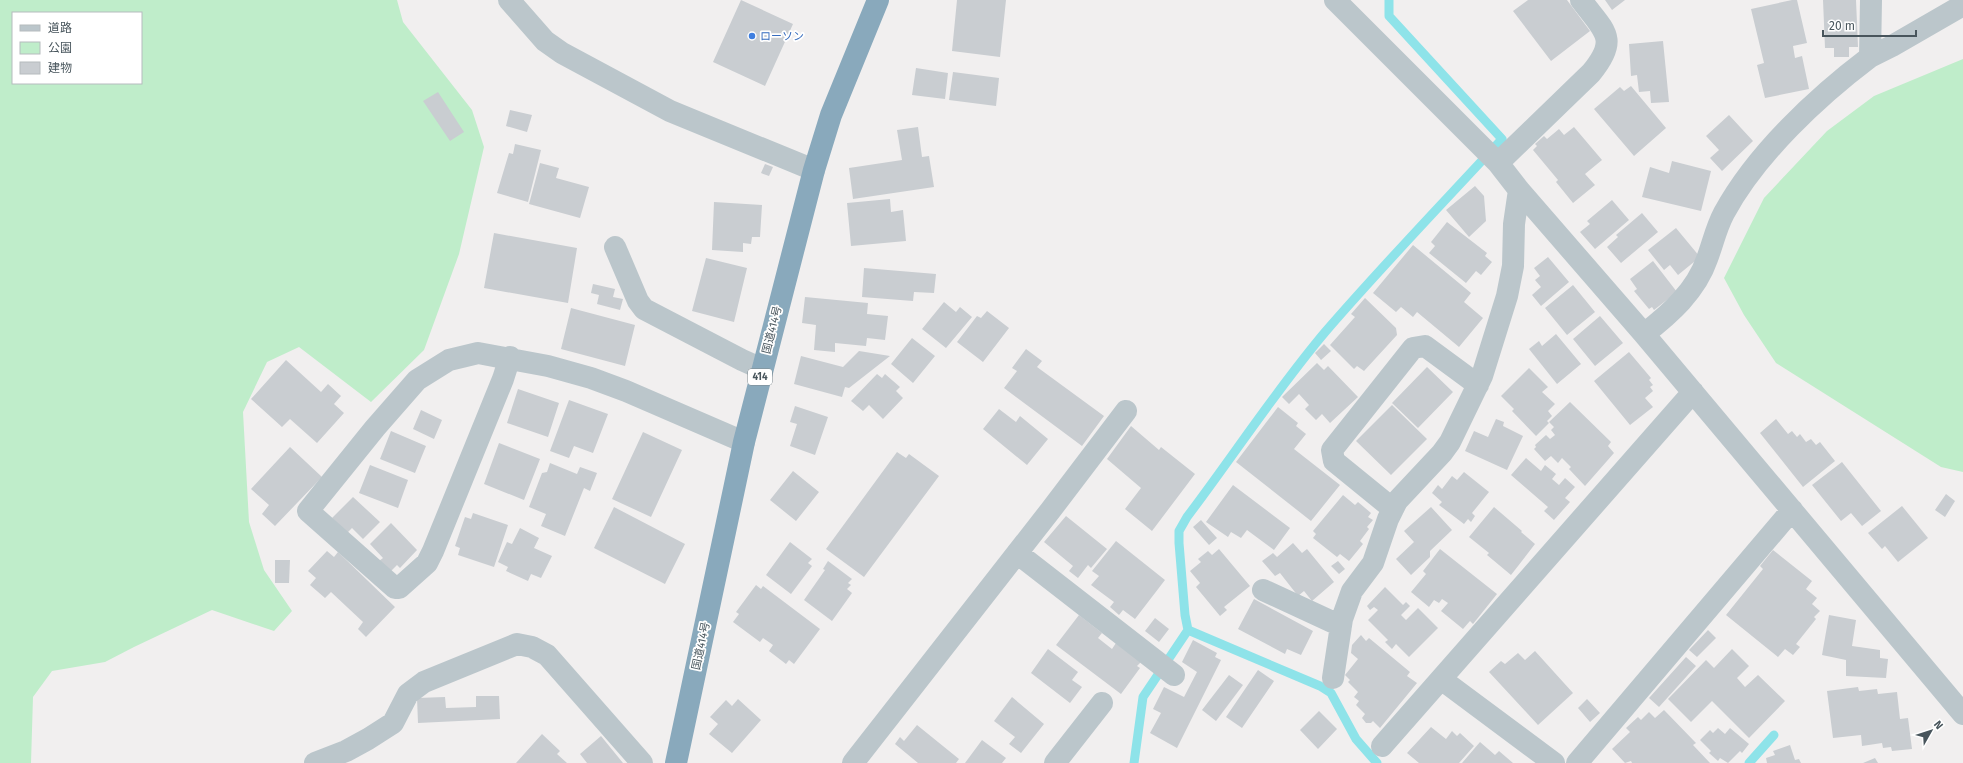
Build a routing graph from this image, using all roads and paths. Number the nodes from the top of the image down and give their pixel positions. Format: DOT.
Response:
graph roads {
  1 [pos="509,0"];
  2 [pos="878,0"];
  3 [pos="1335,0"];
  4 [pos="1581,0"];
  5 [pos="1871,0"];
  6 [pos="1963,5"];
  7 [pos="1870,57"];
  8 [pos="1498,163"];
  9 [pos="814,170"];
  10 [pos="1519,190"];
  11 [pos="615,247"];
  12 [pos="1644,334"];
  13 [pos="510,357"];
  14 [pos="762,369"];
  15 [pos="1478,385"];
  16 [pos="1693,392"];
  17 [pos="1126,411"];
  18 [pos="744,442"];
  19 [pos="1393,509"];
  20 [pos="1792,510"];
  21 [pos="1017,553"];
  22 [pos="1263,590"];
  23 [pos="1341,626"];
  24 [pos="1167,670"];
  25 [pos="1333,678"];
  26 [pos="1441,679"];
  27 [pos="1102,703"];
  28 [pos="1963,714"];
  29 [pos="1382,746"];
  30 [pos="315,763"];
  31 [pos="642,763"];
  32 [pos="676,763"];
  33 [pos="853,763"];
  34 [pos="1055,763"];
  35 [pos="1554,763"];
  36 [pos="1577,763"];
  1 -- 9 [label="street"];
  2 -- 9 [label="highway, 国道414号 / 414"];
  3 -- 8 [label="street"];
  4 -- 8 [label="street"];
  5 -- 7 [label="street"];
  6 -- 7 [label="street"];
  7 -- 12 [label="street"];
  8 -- 10 [label="street"];
  9 -- 14 [label="highway, 国道414号 / 414"];
  10 -- 12 [label="street"];
  10 -- 15 [label="street"];
  11 -- 14 [label="street"];
  12 -- 16 [label="street"];
  13 -- 13 [label="street"];
  13 -- 18 [label="street"];
  14 -- 18 [label="highway, 国道414号 / 414"];
  15 -- 19 [label="street"];
  15 -- 19 [label="street"];
  16 -- 20 [label="street"];
  16 -- 26 [label="street"];
  17 -- 21 [label="street"];
  18 -- 32 [label="highway, 国道414号 / 414"];
  19 -- 23 [label="street"];
  20 -- 28 [label="street"];
  20 -- 36 [label="street"];
  21 -- 24 [label="street"];
  21 -- 33 [label="street"];
  22 -- 23 [label="street"];
  23 -- 25 [label="street"];
  26 -- 29 [label="street"];
  26 -- 35 [label="street"];
  27 -- 34 [label="street"];
  30 -- 31 [label="street"];
}
